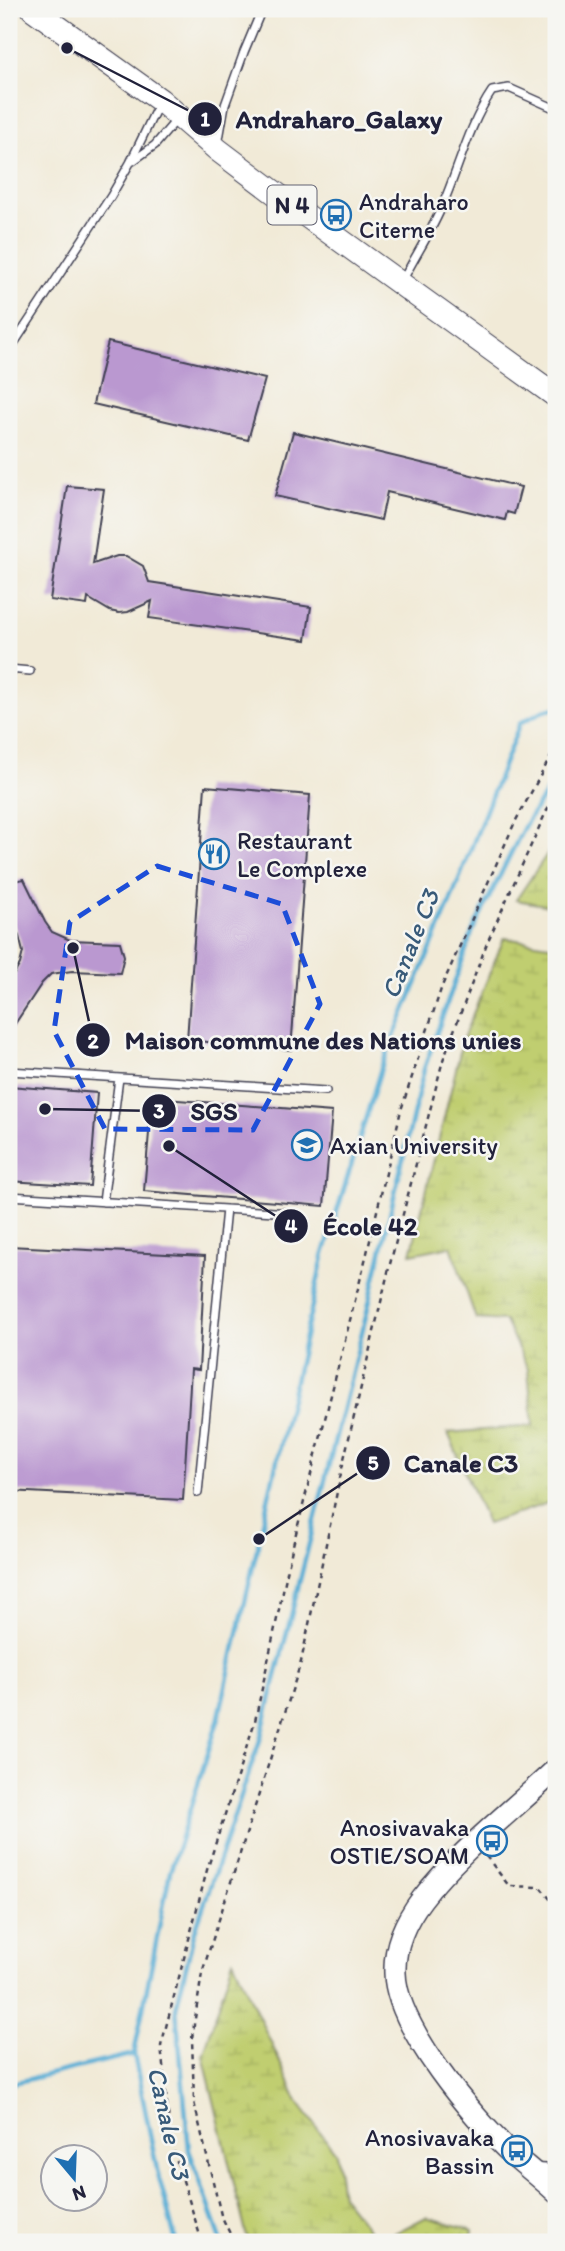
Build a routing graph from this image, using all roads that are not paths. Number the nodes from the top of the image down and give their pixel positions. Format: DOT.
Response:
graph roads {
  1 [pos="33,9"];
  2 [pos="262,9"];
  3 [pos="160,100"];
  4 [pos="556,109"];
  5 [pos="180,116"];
  6 [pos="218,150"];
  7 [pos="130,163"];
  8 [pos="401,284"];
  9 [pos="9,351"];
  10 [pos="556,396"];
  11 [pos="9,669"];
  12 [pos="30,671"];
  13 [pos="9,1070"];
  14 [pos="119,1078"];
  15 [pos="326,1091"];
  16 [pos="9,1196"];
  17 [pos="103,1202"];
  18 [pos="226,1209"];
  19 [pos="291,1213"];
  20 [pos="198,1493"];
  21 [pos="556,1769"];
  22 [pos="535,2171"];
  23 [pos="556,2172"];
  24 [pos="556,2192"];
  1 -- 3 [label="main road, N 4"];
  2 -- 6 [label="lane"];
  3 -- 5 [label="main road, N 4"];
  3 -- 7 [label="lane"];
  4 -- 8 [label="lane"];
  5 -- 6 [label="main road, N 4"];
  5 -- 7 [label="lane"];
  6 -- 8 [label="main road, N 4"];
  7 -- 9 [label="lane"];
  8 -- 10 [label="main road, N 4"];
  11 -- 12 [label="lane"];
  13 -- 14 [label="lane"];
  14 -- 15 [label="lane"];
  14 -- 17 [label="lane"];
  16 -- 17 [label="lane"];
  17 -- 18 [label="lane"];
  18 -- 19 [label="lane"];
  18 -- 20 [label="lane"];
  21 -- 22 [label="main road"];
  22 -- 23 [label="street"];
  22 -- 24 [label="main road"];
}
